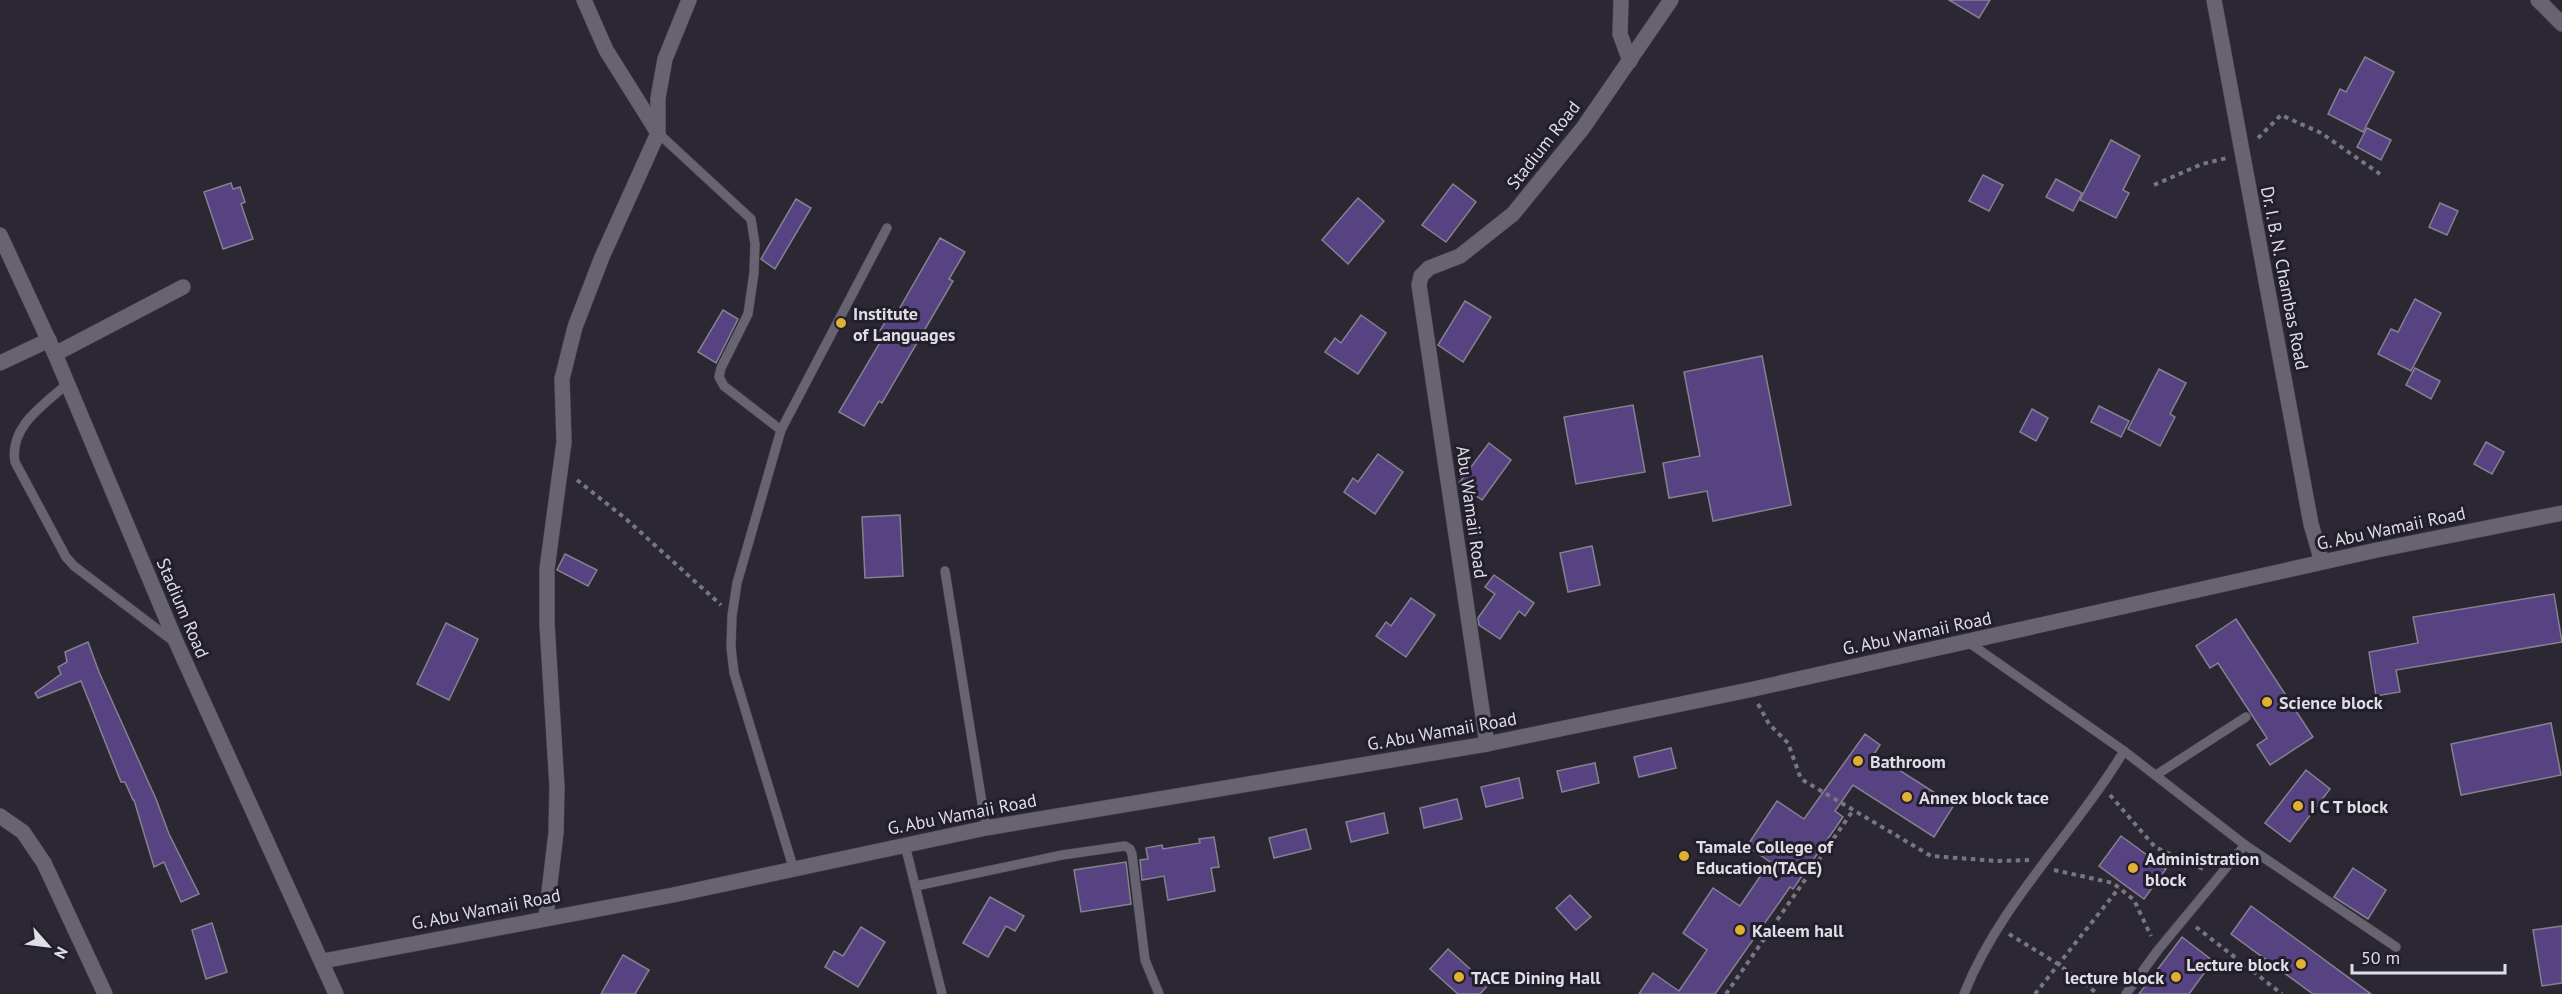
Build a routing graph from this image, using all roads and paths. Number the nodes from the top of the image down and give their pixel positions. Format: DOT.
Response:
graph roads {
  1 [pos="584,0"];
  2 [pos="689,0"];
  3 [pos="1621,0"];
  4 [pos="1671,0"];
  5 [pos="2214,0"];
  6 [pos="2538,0"];
  7 [pos="2562,24"];
  8 [pos="1630,61"];
  9 [pos="657,133"];
  10 [pos="2242,153"];
  11 [pos="2380,174"];
  12 [pos="2154,185"];
  13 [pos="887,228"];
  14 [pos="0,235"];
  15 [pos="1419,285"];
  16 [pos="183,287"];
  17 [pos="52,347"];
  18 [pos="0,363"];
  19 [pos="67,384"];
  20 [pos="780,429"];
  21 [pos="572,476"];
  22 [pos="2562,513"];
  23 [pos="2322,562"];
  24 [pos="945,572"];
  25 [pos="732,616"];
  26 [pos="1968,642"];
  27 [pos="177,644"];
  28 [pos="1749,690"];
  29 [pos="2246,717"];
  30 [pos="1487,744"];
  31 [pos="2124,751"];
  32 [pos="2156,775"];
  33 [pos="2103,786"];
  34 [pos="1854,809"];
  35 [pos="0,816"];
  36 [pos="986,828"];
  37 [pos="905,845"];
  38 [pos="2246,845"];
  39 [pos="2042,863"];
  40 [pos="793,867"];
  41 [pos="2220,877"];
  42 [pos="916,886"];
  43 [pos="2119,888"];
  44 [pos="546,917"];
  45 [pos="2186,919"];
  46 [pos="2000,928"];
  47 [pos="2396,947"];
  48 [pos="2158,950"];
  49 [pos="323,960"];
  50 [pos="2058,964"];
  51 [pos="105,994"];
  52 [pos="336,994"];
  53 [pos="942,994"];
  54 [pos="1159,994"];
  55 [pos="1726,994"];
  56 [pos="1964,994"];
  57 [pos="2035,994"];
  58 [pos="2098,994"];
  59 [pos="2126,994"];
  60 [pos="2282,994"];
  1 -- 9 [label="street"];
  2 -- 9 [label="street"];
  3 -- 8 [label="street"];
  4 -- 8 [label="street, Stadium Road"];
  5 -- 10 [label="street, Dr. I. B. N. Chambas Road"];
  6 -- 7 [label="street"];
  8 -- 15 [label="street, Stadium Road"];
  9 -- 20 [label="lane"];
  9 -- 44 [label="street"];
  10 -- 11 [label="path"];
  10 -- 12 [label="path"];
  10 -- 23 [label="street, Dr. I. B. N. Chambas Road"];
  13 -- 20 [label="lane"];
  14 -- 17 [label="street, Stadium Road"];
  15 -- 30 [label="street, Abu Wamaii Road"];
  16 -- 17 [label="street"];
  17 -- 18 [label="street"];
  17 -- 19 [label="street, Stadium Road"];
  19 -- 27 [label="street, Stadium Road"];
  19 -- 27 [label="lane"];
  20 -- 25 [label="lane"];
  21 -- 25 [label="path"];
  22 -- 23 [label="street, G. Abu Wamaii Road"];
  23 -- 26 [label="street, G. Abu Wamaii Road"];
  24 -- 36 [label="lane"];
  25 -- 40 [label="lane"];
  26 -- 28 [label="street, G. Abu Wamaii Road"];
  26 -- 31 [label="lane"];
  27 -- 49 [label="street, Stadium Road"];
  28 -- 30 [label="street, G. Abu Wamaii Road"];
  28 -- 34 [label="path"];
  29 -- 32 [label="lane"];
  30 -- 36 [label="street, G. Abu Wamaii Road"];
  31 -- 32 [label="lane"];
  31 -- 33 [label="lane"];
  32 -- 38 [label="lane"];
  33 -- 39 [label="lane"];
  33 -- 41 [label="path"];
  34 -- 39 [label="path"];
  34 -- 55 [label="path"];
  35 -- 51 [label="street"];
  36 -- 37 [label="street, G. Abu Wamaii Road"];
  37 -- 40 [label="street, G. Abu Wamaii Road"];
  37 -- 42 [label="lane"];
  38 -- 41 [label="lane"];
  38 -- 47 [label="lane"];
  39 -- 43 [label="path"];
  39 -- 46 [label="lane"];
  40 -- 44 [label="street, G. Abu Wamaii Road"];
  41 -- 45 [label="lane"];
  42 -- 53 [label="lane"];
  42 -- 54 [label="lane"];
  43 -- 48 [label="path"];
  43 -- 50 [label="path"];
  44 -- 49 [label="street, G. Abu Wamaii Road"];
  45 -- 48 [label="lane"];
  45 -- 60 [label="path"];
  46 -- 50 [label="path"];
  46 -- 56 [label="lane"];
  48 -- 59 [label="lane"];
  49 -- 52 [label="street, Stadium Road"];
  50 -- 57 [label="path"];
  50 -- 58 [label="path"];
}
